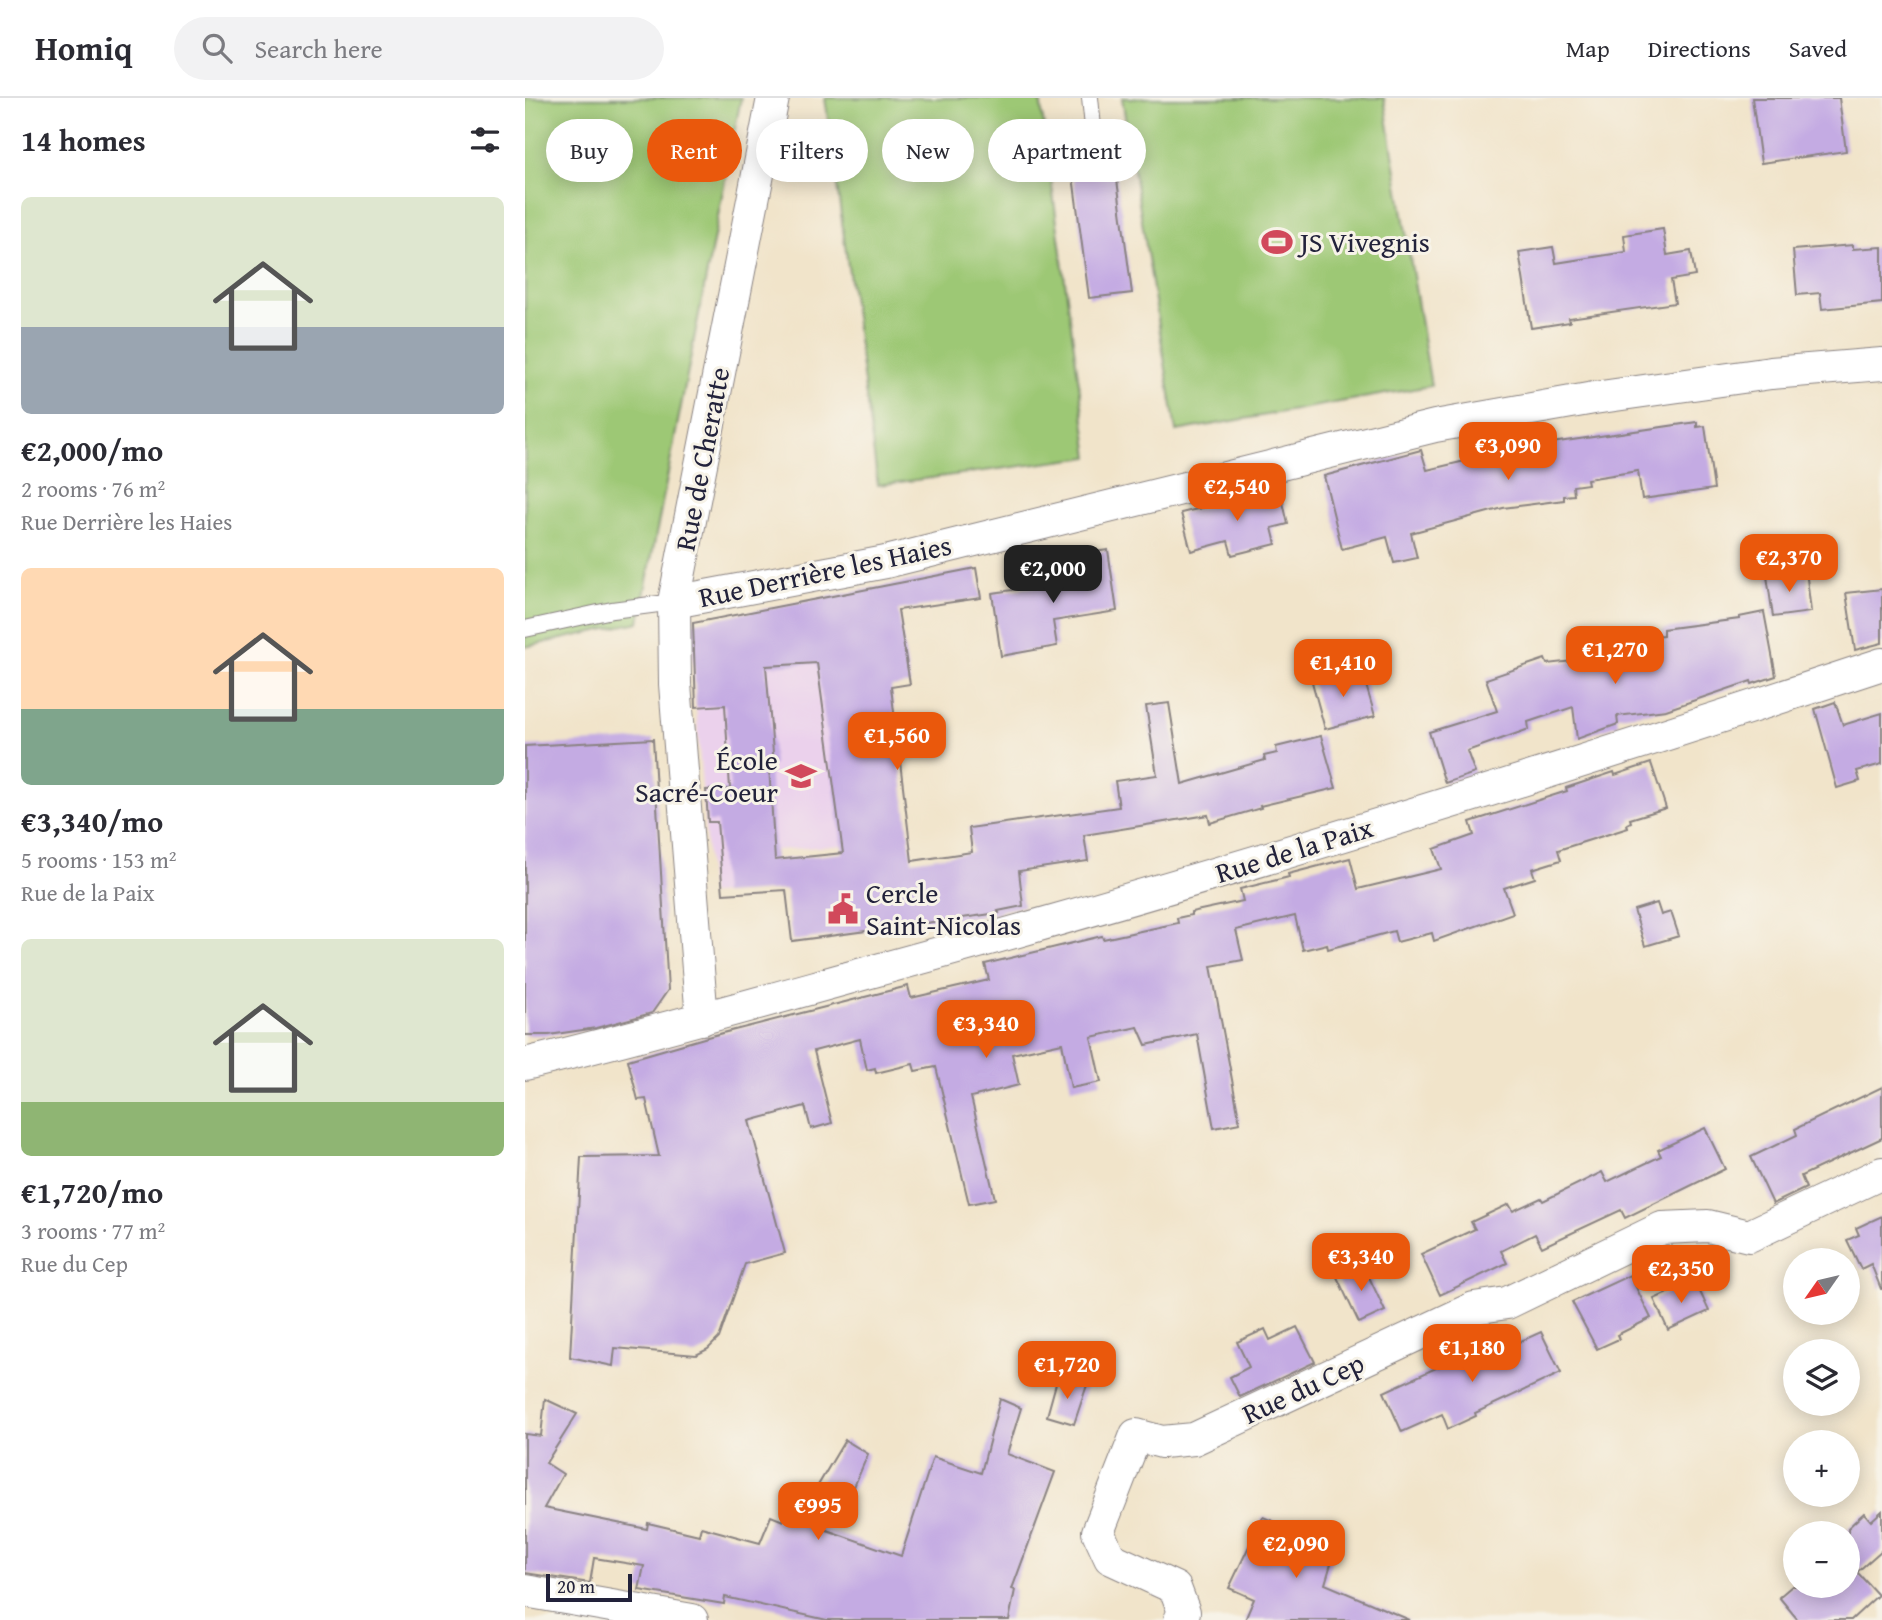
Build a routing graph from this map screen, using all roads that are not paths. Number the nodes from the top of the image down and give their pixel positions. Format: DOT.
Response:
graph roads {
  1 [pos="773,98"];
  2 [pos="1090,98"];
  3 [pos="1092,119"];
  4 [pos="1882,364"];
  5 [pos="674,602"];
  6 [pos="525,629"];
  7 [pos="1882,664"];
  8 [pos="702,1019"];
  9 [pos="525,1064"];
  10 [pos="1882,1173"];
  11 [pos="525,1591"];
  12 [pos="692,1620"];
  13 [pos="1180,1620"];
  1 -- 5 [label="street, Rue de Cheratte"];
  2 -- 3 [label="lane"];
  4 -- 5 [label="street, Rue Derrière les Haies"];
  5 -- 6 [label="lane"];
  5 -- 8 [label="street, Rue de Cheratte"];
  7 -- 8 [label="street, Rue de la Paix"];
  8 -- 9 [label="street"];
  10 -- 13 [label="street, Rue du Cep"];
  11 -- 12 [label="street"];
}
